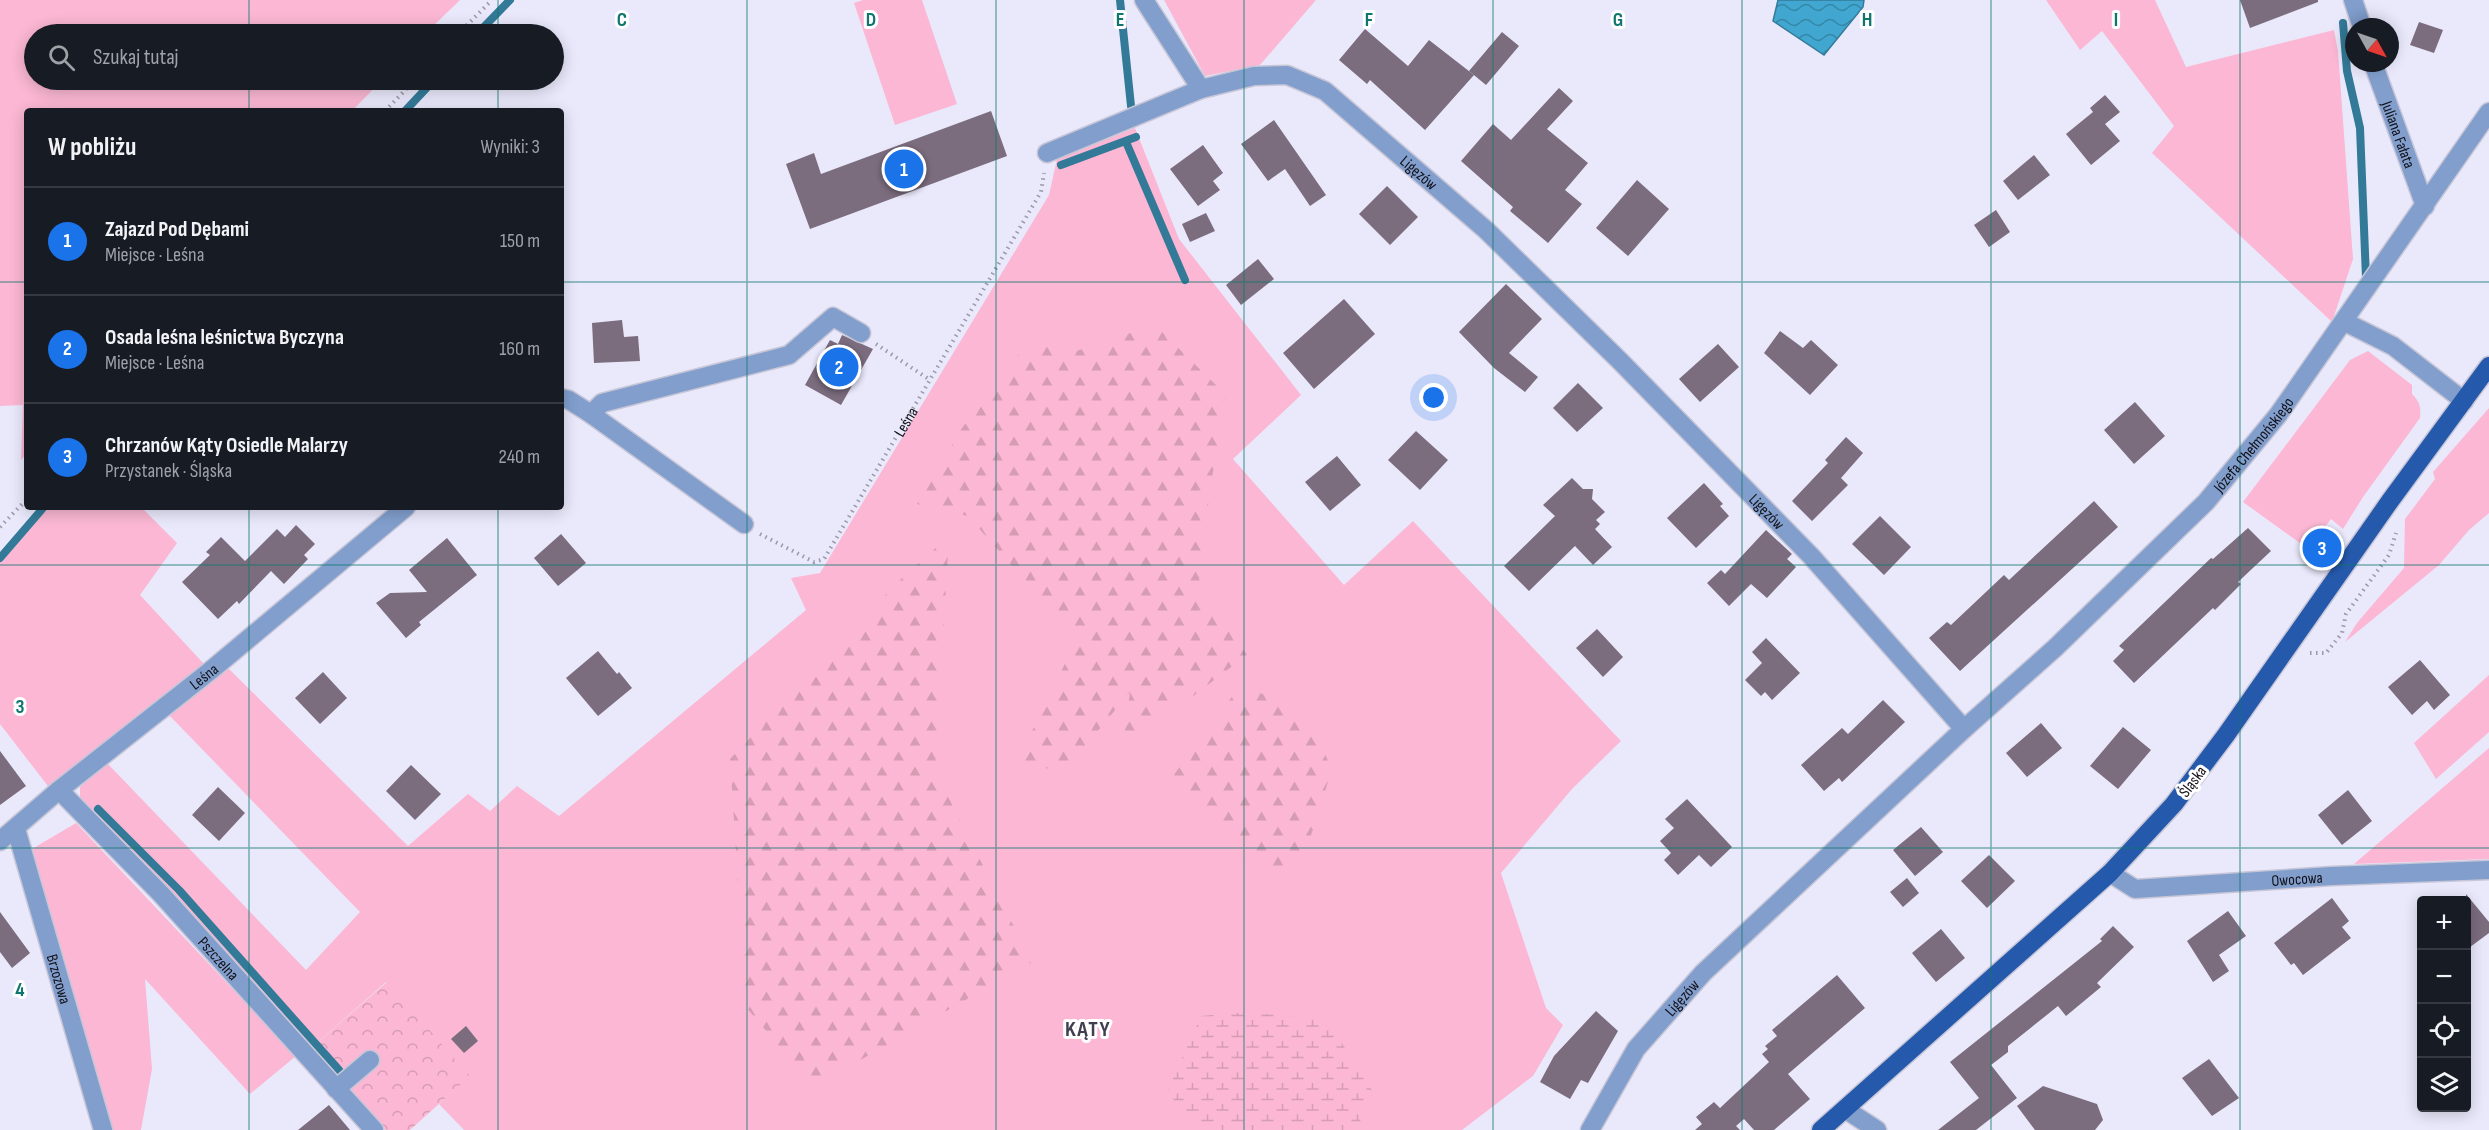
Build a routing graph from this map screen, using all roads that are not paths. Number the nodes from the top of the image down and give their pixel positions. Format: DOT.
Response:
graph roads {
  1 [pos="1144,0"];
  2 [pos="2353,0"];
  3 [pos="2359,18"];
  4 [pos="2376,72"];
  5 [pos="1201,89"];
  6 [pos="2489,112"];
  7 [pos="1047,153"];
  8 [pos="2425,206"];
  9 [pos="2345,322"];
  10 [pos="861,333"];
  11 [pos="2489,366"];
  12 [pos="564,399"];
  13 [pos="2464,401"];
  14 [pos="591,414"];
  15 [pos="402,510"];
  16 [pos="744,524"];
  17 [pos="1964,729"];
  18 [pos="59,790"];
  19 [pos="16,829"];
  20 [pos="0,841"];
  21 [pos="2489,870"];
  22 [pos="2110,873"];
  23 [pos="370,1060"];
  24 [pos="336,1089"];
  25 [pos="1845,1109"];
  26 [pos="103,1130"];
  27 [pos="374,1130"];
  28 [pos="1590,1130"];
  29 [pos="1821,1130"];
  30 [pos="1877,1130"];
  1 -- 5 [label="street"];
  2 -- 3 [label="street"];
  4 -- 8 [label="street, Juliana Fałata"];
  5 -- 7 [label="street"];
  5 -- 17 [label="street, Ligęzów"];
  6 -- 8 [label="street, Józefa Chełmońskiego"];
  8 -- 9 [label="street, Józefa Chełmońskiego"];
  9 -- 13 [label="street"];
  9 -- 17 [label="street, Józefa Chełmońskiego"];
  10 -- 14 [label="street"];
  11 -- 13 [label="main road, Śląska"];
  12 -- 14 [label="street"];
  13 -- 22 [label="main road, Śląska"];
  14 -- 16 [label="street"];
  15 -- 18 [label="street, Leśna"];
  17 -- 28 [label="street, Ligęzów"];
  18 -- 19 [label="street, Leśna"];
  18 -- 24 [label="street, Pszczelna"];
  19 -- 20 [label="street, Leśna"];
  19 -- 26 [label="street, Brzozowa"];
  21 -- 22 [label="street, Owocowa"];
  22 -- 25 [label="main road, Śląska"];
  23 -- 24 [label="street"];
  24 -- 27 [label="street, Pszczelna"];
  25 -- 29 [label="main road, Śląska"];
  25 -- 30 [label="street"];
}
